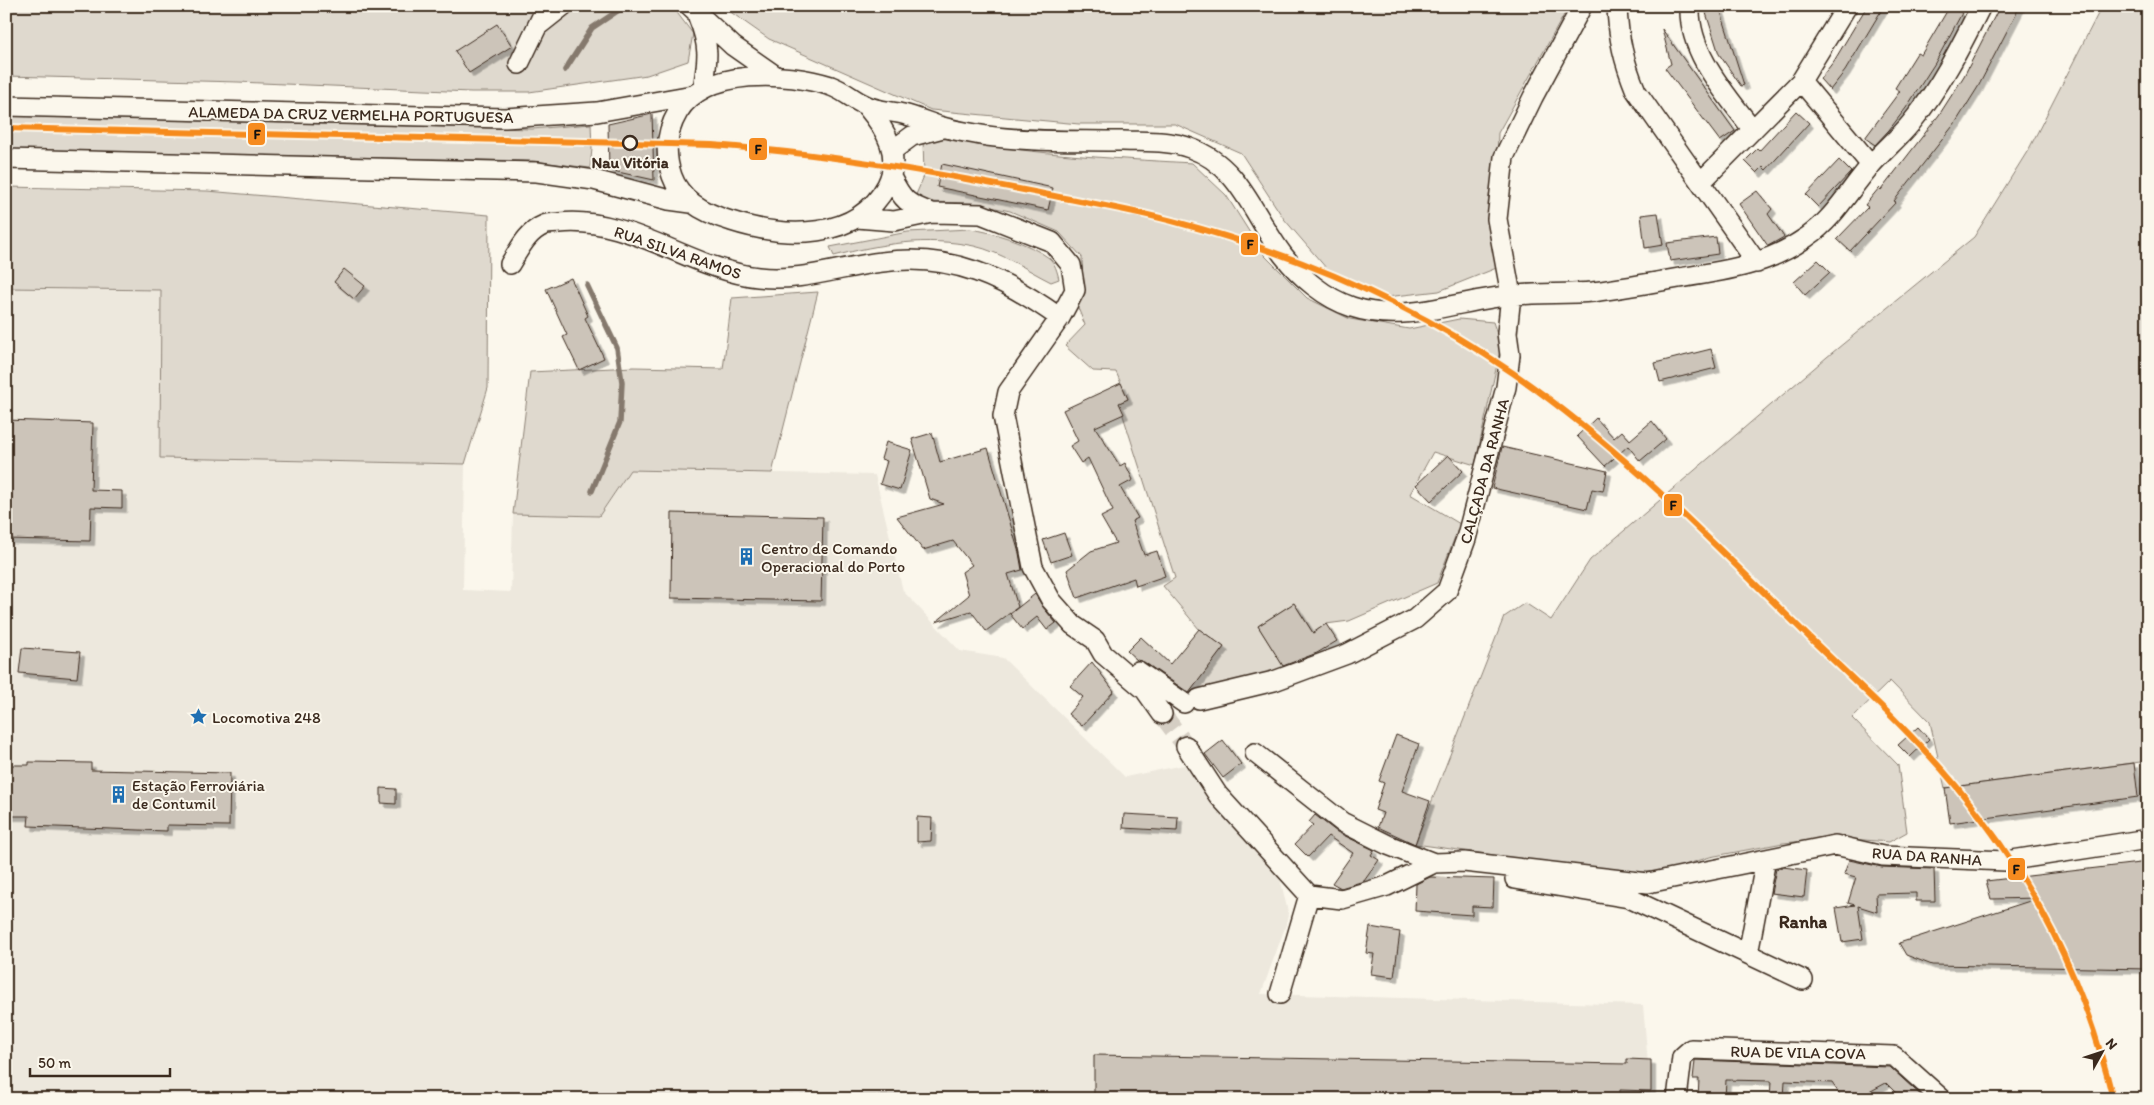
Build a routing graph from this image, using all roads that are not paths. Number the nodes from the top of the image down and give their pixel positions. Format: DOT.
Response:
graph roads {
  1 [pos="547,6"];
  2 [pos="563,6"];
  3 [pos="1582,6"];
  4 [pos="1617,6"];
  5 [pos="1690,6"];
  6 [pos="1847,6"];
  7 [pos="1981,6"];
  8 [pos="694,10"];
  9 [pos="536,28"];
  10 [pos="519,64"];
  11 [pos="776,76"];
  12 [pos="1800,80"];
  13 [pos="698,92"];
  14 [pos="6,106"];
  15 [pos="867,107"];
  16 [pos="944,128"];
  17 [pos="1753,130"];
  18 [pos="894,150"];
  19 [pos="6,159"];
  20 [pos="1871,165"];
  21 [pos="891,177"];
  22 [pos="1701,182"];
  23 [pos="691,203"];
  24 [pos="932,213"];
  25 [pos="857,218"];
  26 [pos="1757,263"];
  27 [pos="510,264"];
  28 [pos="1511,295"];
  29 [pos="1060,318"];
  30 [pos="1095,640"];
  31 [pos="1162,714"];
  32 [pos="1186,746"];
  33 [pos="1255,753"];
  34 [pos="2148,839"];
  35 [pos="1766,859"];
  36 [pos="1464,862"];
  37 [pos="1434,863"];
  38 [pos="1309,895"];
  39 [pos="1748,954"];
  40 [pos="1803,980"];
  41 [pos="1280,994"];
  42 [pos="1677,1099"];
  43 [pos="1942,1099"];
  1 -- 9 [label="street"];
  2 -- 9 [label="street"];
  3 -- 28 [label="street, CALÇADA DA RANHA"];
  4 -- 22 [label="street"];
  5 -- 17 [label="street"];
  6 -- 12 [label="street"];
  7 -- 20 [label="street"];
  8 -- 11 [label="street"];
  8 -- 13 [label="street"];
  9 -- 10 [label="street"];
  11 -- 13 [label="street, ALAMEDA DA CRUZ VERMELHA PORTUGUESA"];
  11 -- 15 [label="street, ALAMEDA DA CRUZ VERMELHA PORTUGUESA"];
  12 -- 17 [label="street"];
  12 -- 20 [label="street"];
  13 -- 14 [label="street, ALAMEDA DA CRUZ VERMELHA PORTUGUESA"];
  13 -- 23 [label="street"];
  15 -- 16 [label="street"];
  15 -- 18 [label="street"];
  16 -- 18 [label="street"];
  16 -- 28 [label="street"];
  17 -- 22 [label="street"];
  18 -- 21 [label="street"];
  19 -- 23 [label="street"];
  20 -- 26 [label="street"];
  21 -- 24 [label="street"];
  21 -- 25 [label="street"];
  22 -- 26 [label="street"];
  23 -- 25 [label="street"];
  24 -- 25 [label="street"];
  24 -- 29 [label="street, CALÇADA DA RANHA"];
  26 -- 28 [label="street"];
  27 -- 29 [label="street, RUA SILVA RAMOS"];
  28 -- 30 [label="street, CALÇADA DA RANHA"];
  29 -- 30 [label="street, CALÇADA DA RANHA"];
  30 -- 31 [label="street"];
  32 -- 38 [label="street"];
  33 -- 37 [label="street"];
  34 -- 35 [label="street, RUA DA RANHA"];
  35 -- 36 [label="street, RUA DA RANHA"];
  35 -- 39 [label="street"];
  36 -- 37 [label="street, RUA DA RANHA"];
  36 -- 39 [label="street, RUA DA RANHA"];
  37 -- 38 [label="street, RUA DA RANHA"];
  38 -- 41 [label="street"];
  39 -- 40 [label="street, RUA DA RANHA"];
  42 -- 43 [label="street, RUA DE VILA COVA"];
}
